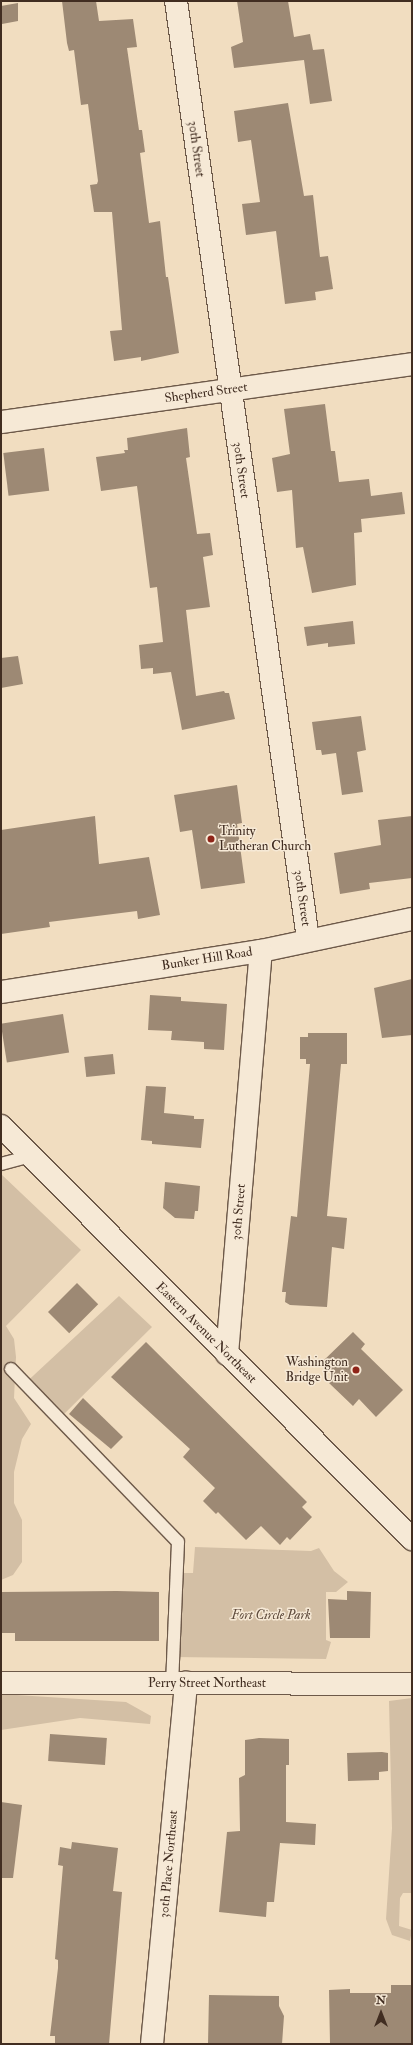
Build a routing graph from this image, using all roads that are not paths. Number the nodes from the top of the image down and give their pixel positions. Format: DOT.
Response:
graph roads {
  1 [pos="176,1"];
  2 [pos="412,364"];
  3 [pos="229,390"];
  4 [pos="1,422"];
  5 [pos="412,919"];
  6 [pos="308,940"];
  7 [pos="261,951"];
  8 [pos="1,992"];
  9 [pos="1,1126"];
  10 [pos="30,1156"];
  11 [pos="1,1164"];
  12 [pos="227,1354"];
  13 [pos="11,1369"];
  14 [pos="412,1539"];
  15 [pos="1,1683"];
  16 [pos="179,1683"];
  17 [pos="412,1684"];
  18 [pos="152,2044"];
  1 -- 3 [label="street, 30th Street"];
  2 -- 3 [label="street, Shepherd Street"];
  3 -- 4 [label="street, Shepherd Street"];
  3 -- 6 [label="street, 30th Street"];
  5 -- 6 [label="street, Bunker Hill Road"];
  6 -- 7 [label="street, Bunker Hill Road"];
  7 -- 8 [label="street, Bunker Hill Road"];
  7 -- 12 [label="street, 30th Street"];
  9 -- 10 [label="street, Eastern Avenue Northeast"];
  10 -- 11 [label="lane"];
  10 -- 12 [label="street, Eastern Avenue Northeast"];
  12 -- 14 [label="street, Eastern Avenue Northeast"];
  13 -- 16 [label="lane"];
  15 -- 16 [label="street, Perry Street Northeast"];
  16 -- 17 [label="street, Perry Street Northeast"];
  16 -- 18 [label="street, 30th Place Northeast"];
}
